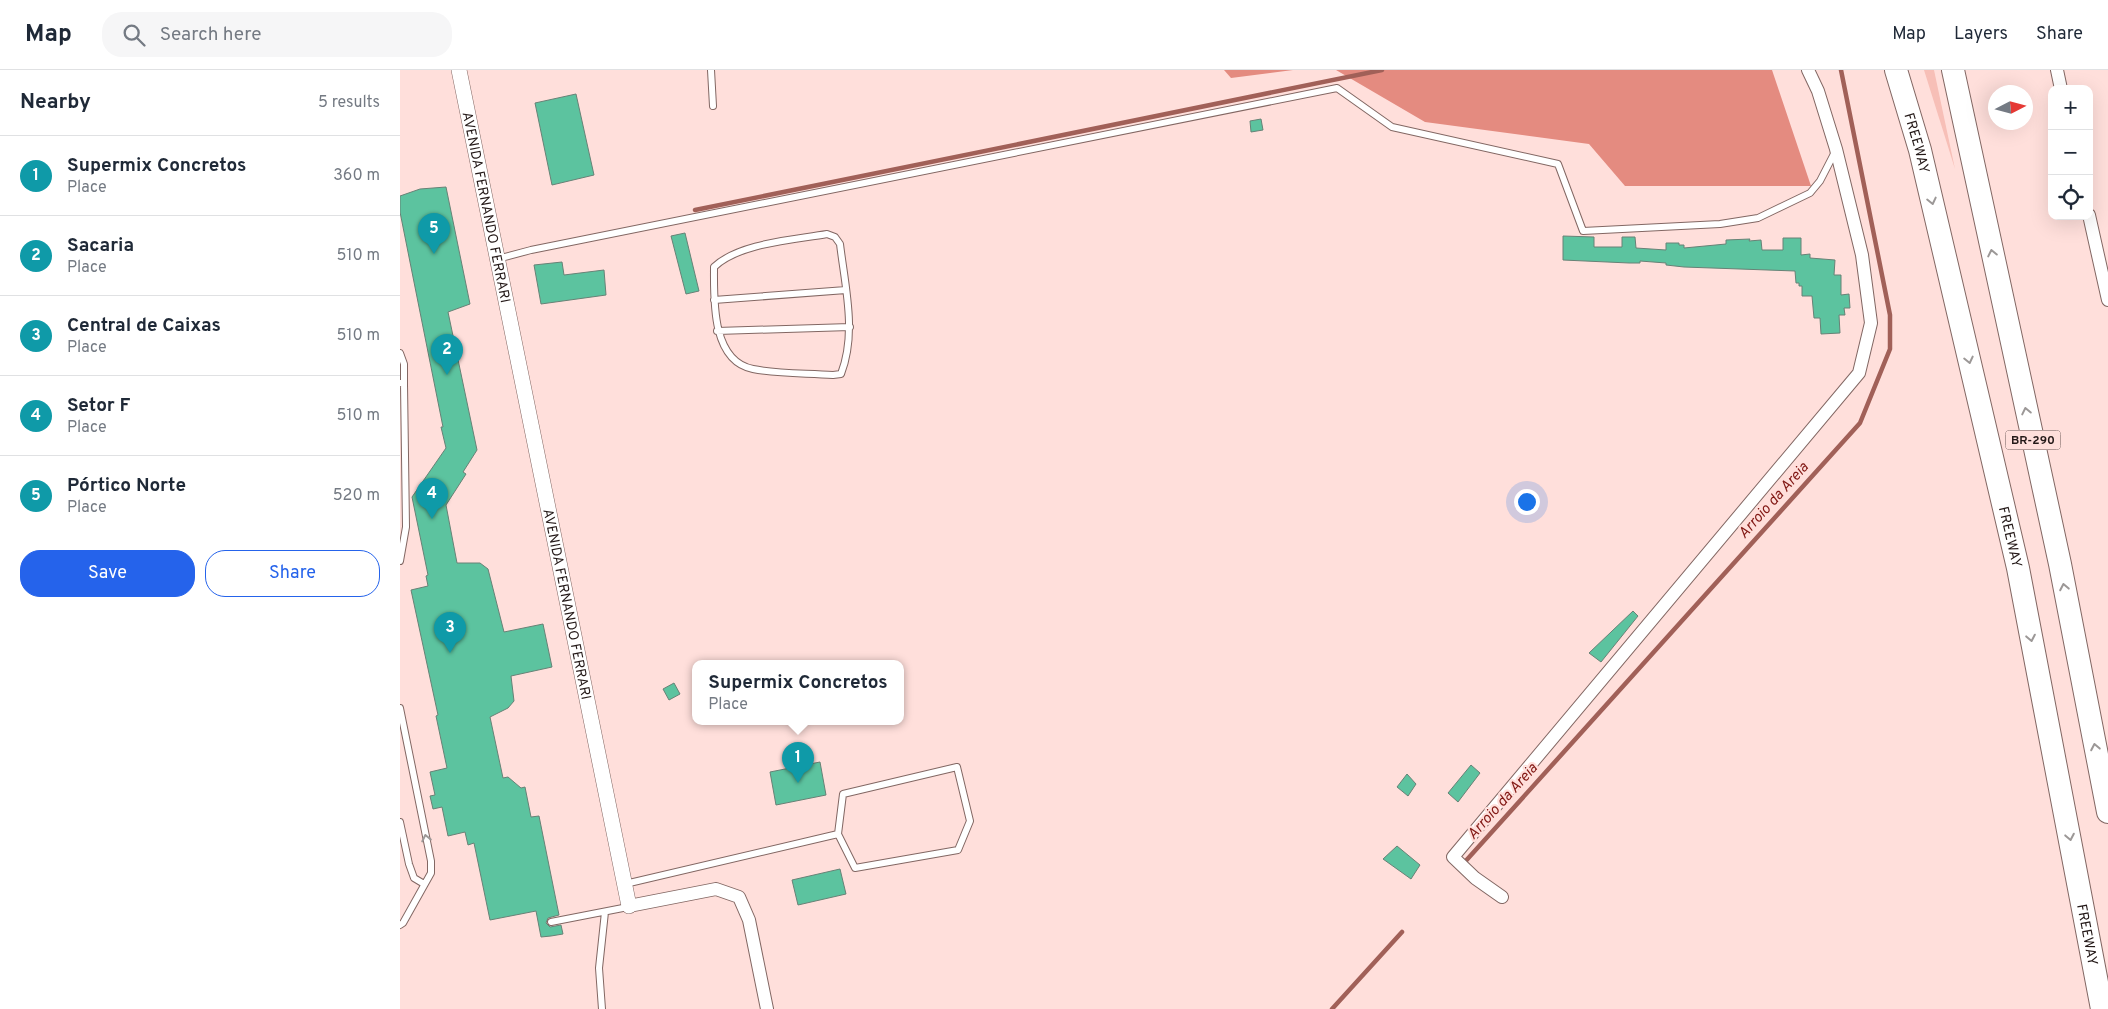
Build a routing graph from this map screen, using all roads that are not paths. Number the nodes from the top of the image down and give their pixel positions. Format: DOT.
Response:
graph roads {
  1 [pos="710,70"];
  2 [pos="1808,70"];
  3 [pos="1896,70"];
  4 [pos="1953,70"];
  5 [pos="2057,70"];
  6 [pos="460,73"];
  7 [pos="2060,85"];
  8 [pos="713,106"];
  9 [pos="1836,150"];
  10 [pos="2090,220"];
  11 [pos="496,259"];
  12 [pos="846,290"];
  13 [pos="714,300"];
  14 [pos="2108,300"];
  15 [pos="850,327"];
  16 [pos="717,331"];
  17 [pos="400,353"];
  18 [pos="402,383"];
  19 [pos="400,561"];
  20 [pos="400,708"];
  21 [pos="2108,812"];
  22 [pos="400,822"];
  23 [pos="838,834"];
  24 [pos="424,884"];
  25 [pos="625,884"];
  26 [pos="1502,897"];
  27 [pos="629,906"];
  28 [pos="604,912"];
  29 [pos="551,922"];
  30 [pos="400,925"];
  31 [pos="602,1009"];
  32 [pos="767,1009"];
  33 [pos="2102,1009"];
  1 -- 8 [label="lane"];
  2 -- 9 [label="street"];
  3 -- 33 [label="highway, FREEWAY / BR-290, one-way"];
  21 -- 4 [label="highway, BR-290, one-way"];
  5 -- 7 [label="street"];
  6 -- 11 [label="street, AVENIDA FERNANDO FERRARI"];
  9 -- 11 [label="lane"];
  9 -- 26 [label="street"];
  10 -- 14 [label="street"];
  11 -- 25 [label="street, AVENIDA FERNANDO FERRARI"];
  12 -- 13 [label="lane"];
  12 -- 13 [label="lane"];
  12 -- 15 [label="lane"];
  13 -- 16 [label="lane"];
  15 -- 16 [label="lane"];
  15 -- 16 [label="lane"];
  17 -- 18 [label="lane"];
  18 -- 19 [label="lane"];
  24 -- 20 [label="lane, one-way"];
  22 -- 24 [label="lane"];
  23 -- 23 [label="lane"];
  23 -- 25 [label="lane"];
  24 -- 30 [label="lane"];
  25 -- 27 [label="street, AVENIDA FERNANDO FERRARI"];
  27 -- 28 [label="lane"];
  27 -- 32 [label="street"];
  28 -- 29 [label="lane"];
  28 -- 31 [label="lane"];
}
